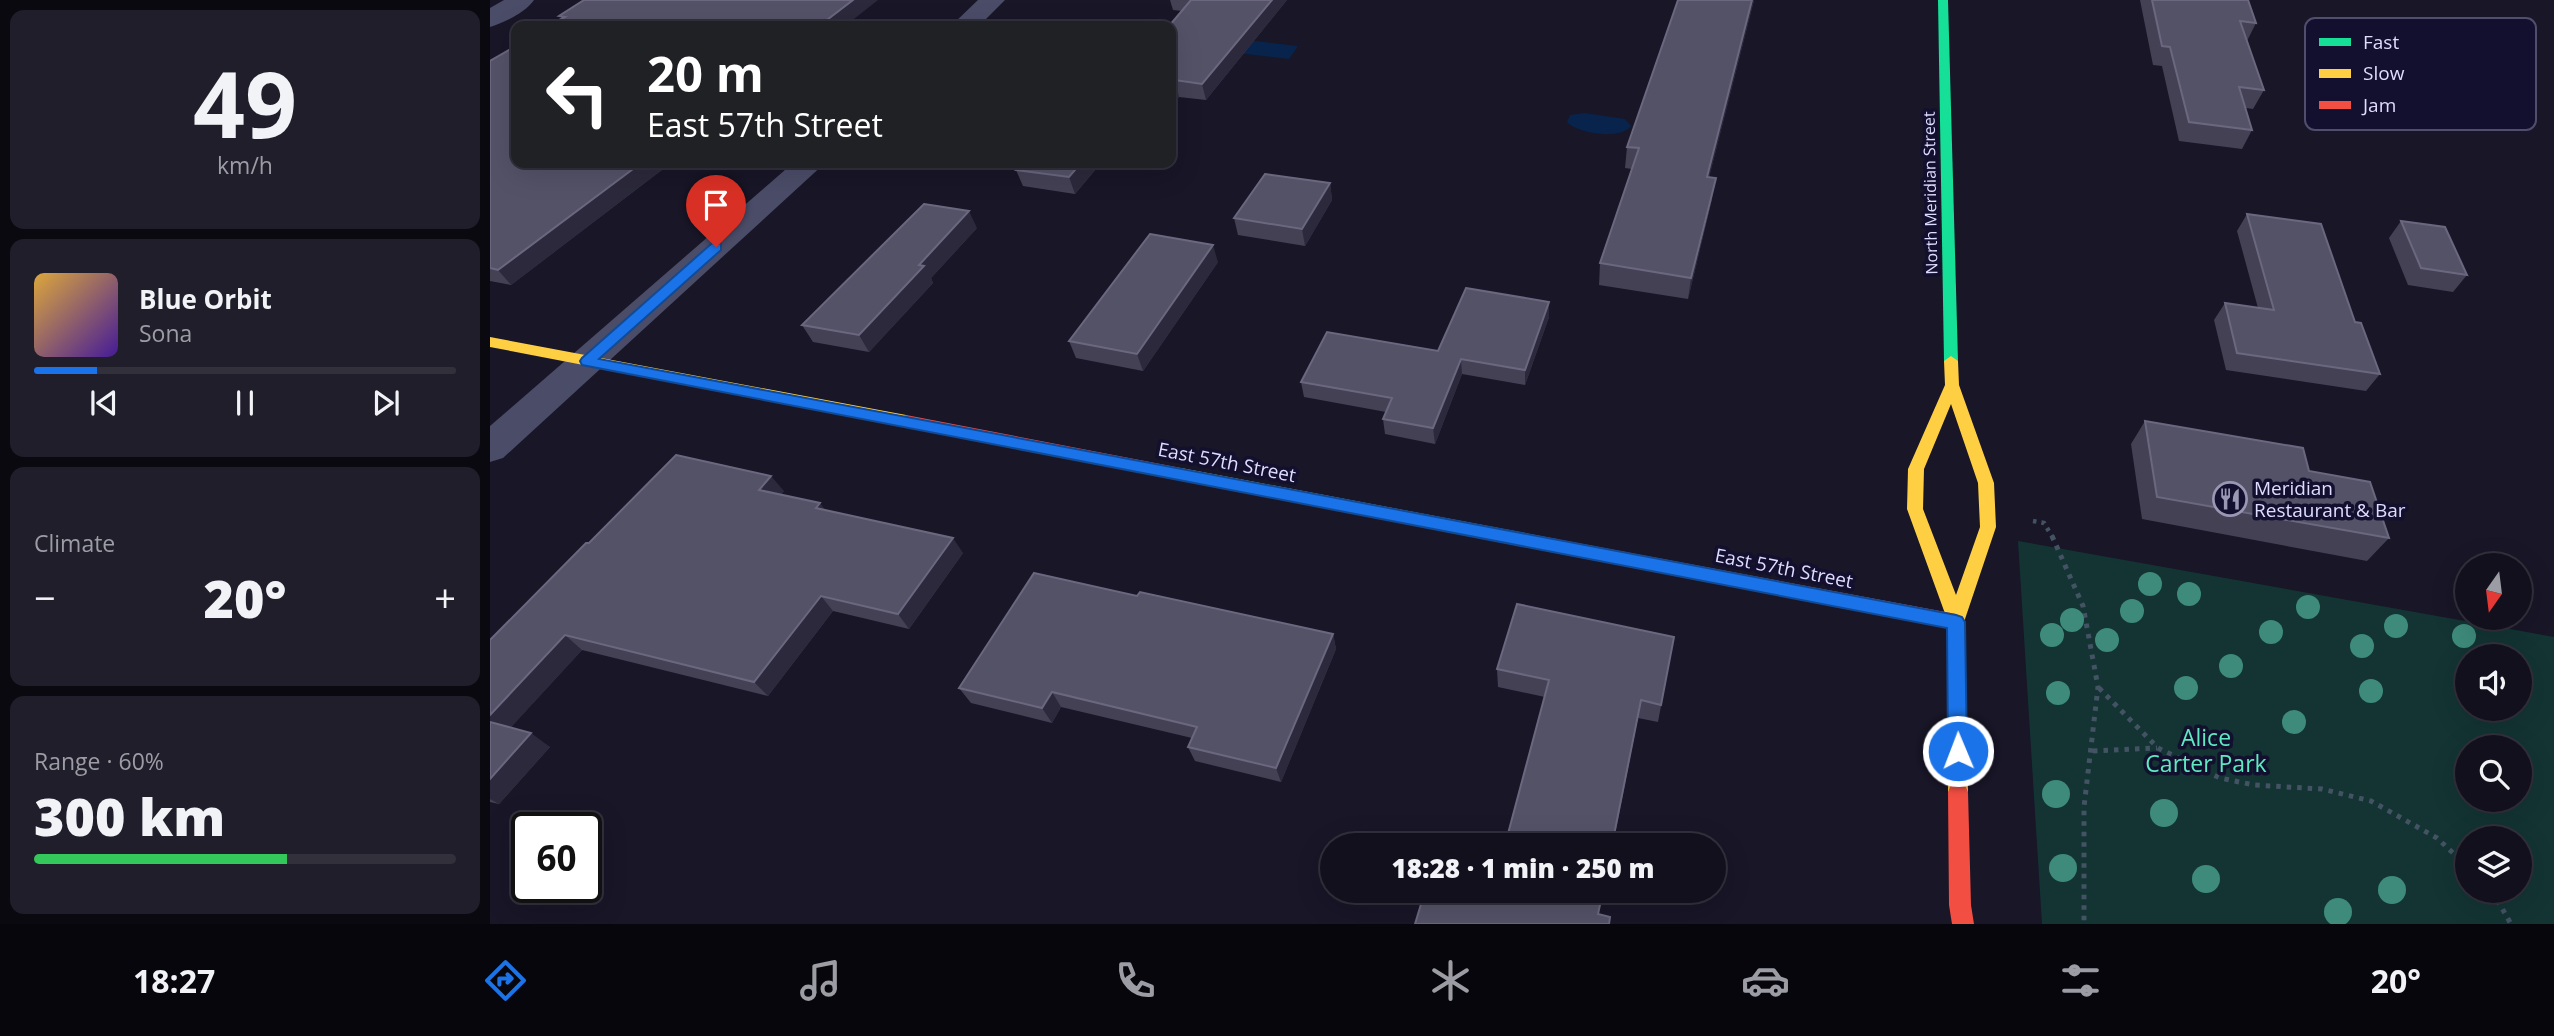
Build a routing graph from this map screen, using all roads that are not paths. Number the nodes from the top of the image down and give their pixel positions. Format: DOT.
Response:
graph roads {
  1 [pos="522,0"];
  2 [pos="993,0"];
  3 [pos="1943,0"];
  4 [pos="490,19"];
  5 [pos="970,21"];
  6 [pos="804,168"];
  7 [pos="490,342"];
  8 [pos="587,361"];
  9 [pos="1952,385"];
  10 [pos="490,448"];
  11 [pos="1956,620"];
  12 [pos="1960,905"];
  13 [pos="1957,924"];
  14 [pos="1964,924"];
  1 -- 4 [label="street"];
  2 -- 5 [label="street"];
  3 -- 9 [label="main road, North Meridian Street"];
  6 -- 8 [label="street"];
  7 -- 8 [label="main road, East 57th Street"];
  8 -- 10 [label="street"];
  8 -- 11 [label="main road, East 57th Street"];
  9 -- 11 [label="main road, North Meridian Street"];
  9 -- 11 [label="main road, North Meridian Street"];
  11 -- 12 [label="main road, North Meridian Street"];
  12 -- 13 [label="main road, North Meridian Street"];
  12 -- 14 [label="main road, North Meridian Street"];
}
